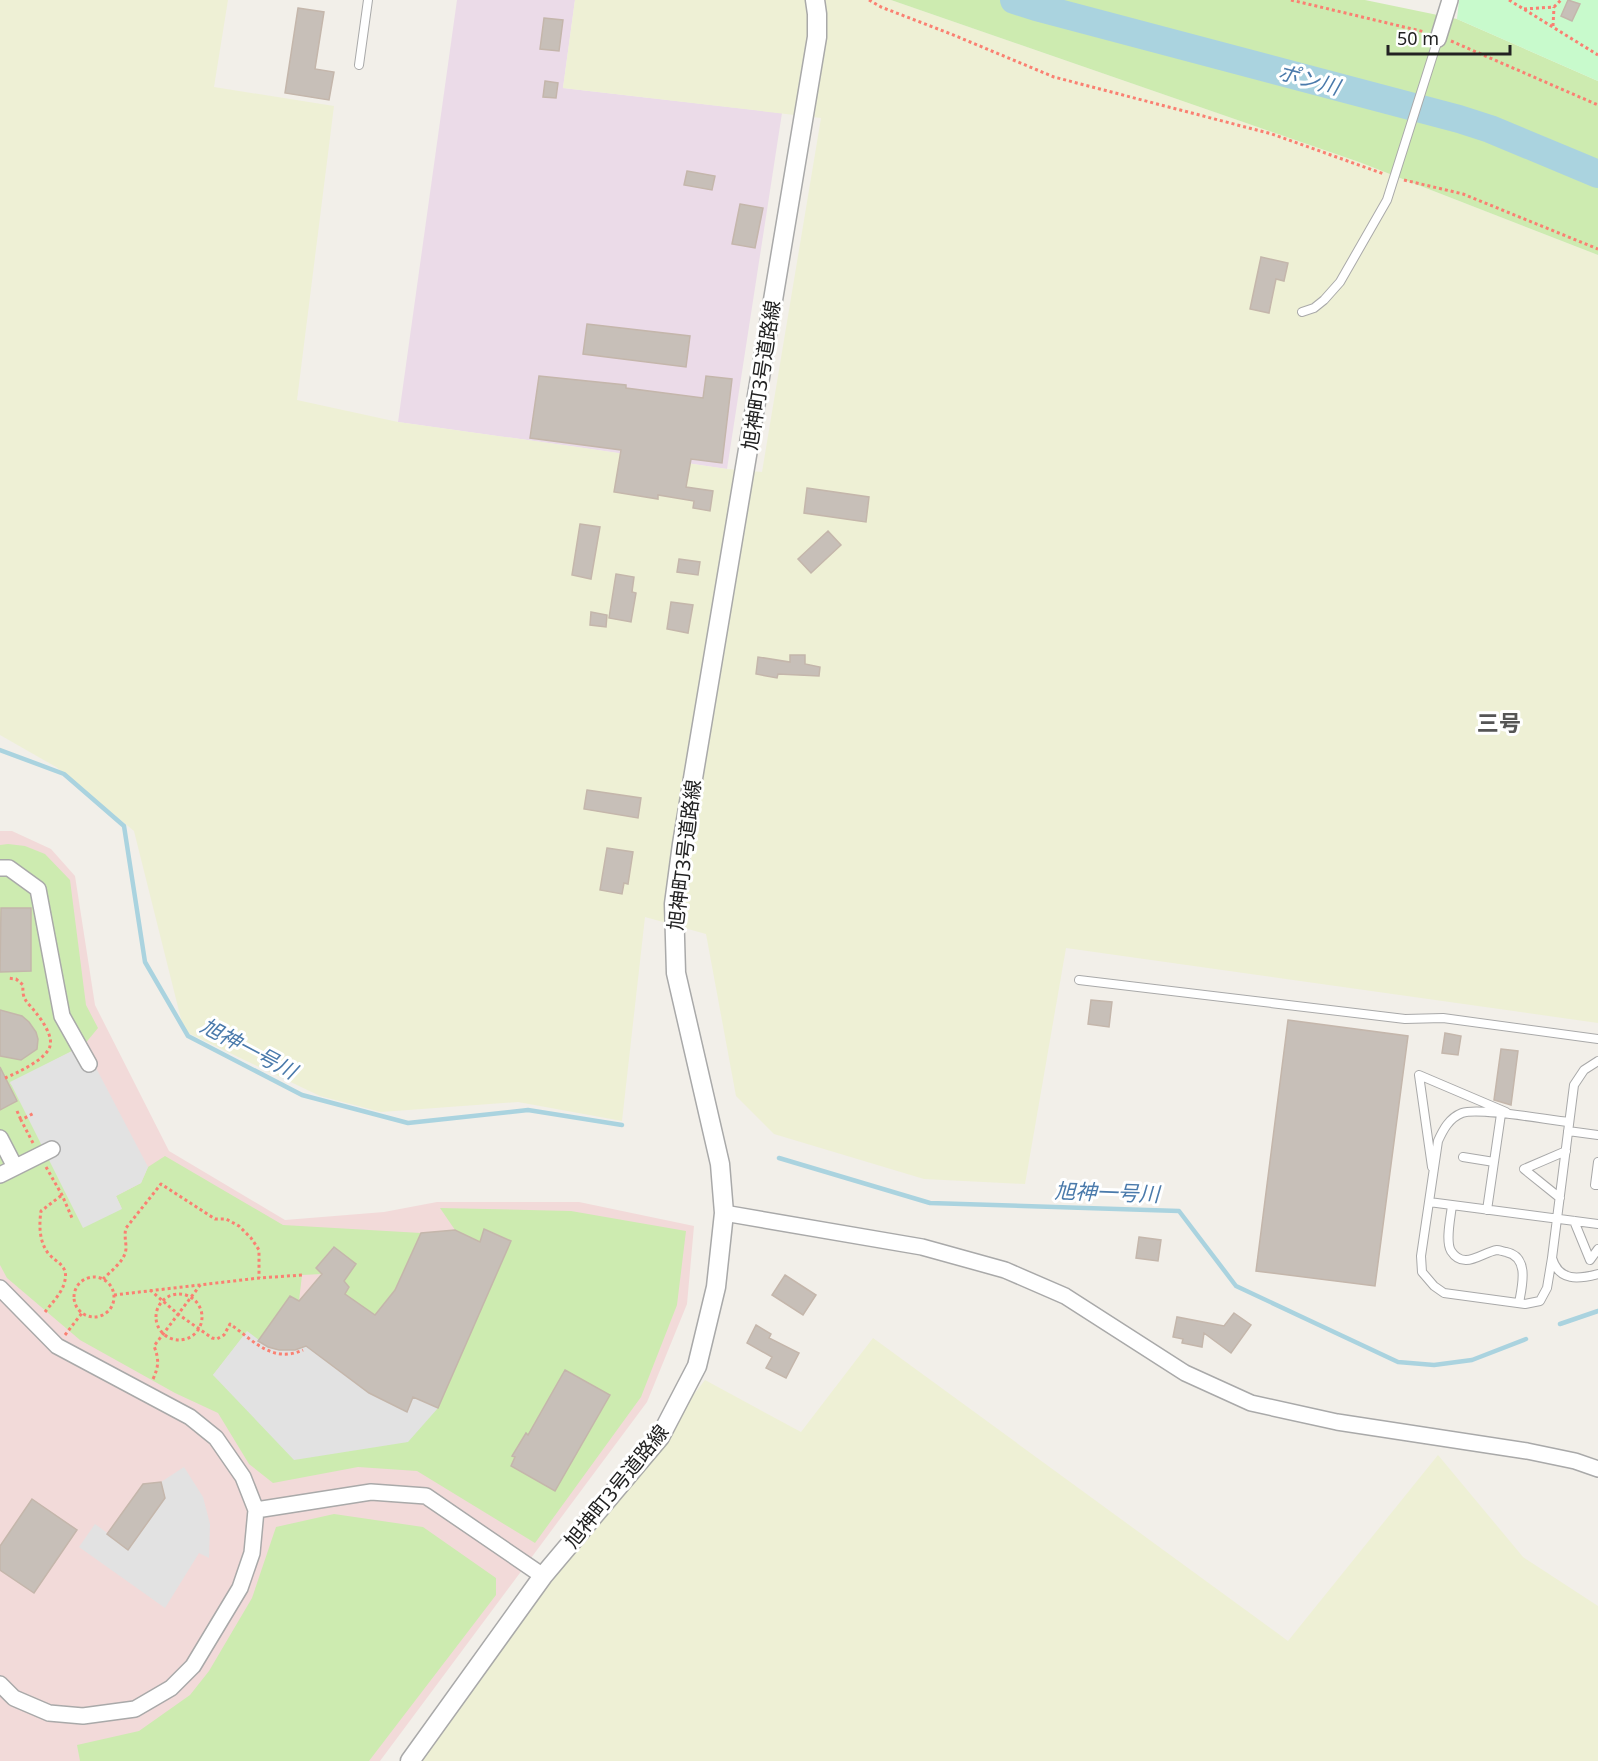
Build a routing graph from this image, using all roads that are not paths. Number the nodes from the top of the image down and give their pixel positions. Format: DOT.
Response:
graph roads {
  1 [pos="368,0"];
  2 [pos="815,0"];
  3 [pos="1450,0"];
  4 [pos="1438,39"];
  5 [pos="359,64"];
  6 [pos="1302,312"];
  7 [pos="0,868"];
  8 [pos="1079,980"];
  9 [pos="1598,1039"];
  10 [pos="1598,1060"];
  11 [pos="89,1064"];
  12 [pos="1501,1114"];
  13 [pos="1515,1116"];
  14 [pos="1569,1127"];
  15 [pos="1598,1135"];
  16 [pos="0,1138"];
  17 [pos="52,1149"];
  18 [pos="1566,1151"];
  19 [pos="1463,1157"];
  20 [pos="1494,1162"];
  21 [pos="1598,1162"];
  22 [pos="15,1167"];
  23 [pos="1432,1174"];
  24 [pos="0,1175"];
  25 [pos="1598,1185"];
  26 [pos="1560,1198"];
  27 [pos="1429,1202"];
  28 [pos="1452,1205"];
  29 [pos="1487,1210"];
  30 [pos="724,1213"];
  31 [pos="1558,1219"];
  32 [pos="1574,1221"];
  33 [pos="1598,1224"];
  34 [pos="1598,1250"];
  35 [pos="1552,1258"];
  36 [pos="1598,1274"];
  37 [pos="0,1288"];
  38 [pos="1519,1303"];
  39 [pos="1598,1469"];
  40 [pos="256,1510"];
  41 [pos="543,1576"];
  42 [pos="0,1684"];
  43 [pos="410,1761"];
  1 -- 5 [label="lane"];
  2 -- 30 [label="street, 旭神町3号道路線"];
  3 -- 4 [label="street"];
  4 -- 6 [label="lane"];
  7 -- 11 [label="street"];
  8 -- 9 [label="lane"];
  10 -- 14 [label="lane"];
  12 -- 13 [label="lane"];
  12 -- 20 [label="lane"];
  12 -- 23 [label="lane"];
  13 -- 14 [label="lane"];
  13 -- 23 [label="lane"];
  14 -- 15 [label="lane"];
  14 -- 18 [label="lane"];
  16 -- 22 [label="street"];
  17 -- 22 [label="street"];
  18 -- 26 [label="lane"];
  18 -- 26 [label="lane"];
  19 -- 20 [label="lane"];
  20 -- 29 [label="lane"];
  21 -- 25 [label="lane"];
  22 -- 24 [label="street"];
  23 -- 27 [label="lane"];
  26 -- 31 [label="lane"];
  27 -- 28 [label="lane"];
  27 -- 38 [label="lane"];
  28 -- 29 [label="lane"];
  28 -- 38 [label="lane"];
  29 -- 31 [label="lane"];
  30 -- 39 [label="street"];
  30 -- 41 [label="street, 旭神町3号道路線"];
  31 -- 32 [label="lane"];
  31 -- 35 [label="lane"];
  32 -- 33 [label="lane"];
  32 -- 34 [label="lane"];
  35 -- 36 [label="lane"];
  35 -- 38 [label="lane"];
  37 -- 40 [label="street"];
  40 -- 41 [label="street"];
  40 -- 42 [label="street"];
  41 -- 43 [label="street, 旭神町3号道路線"];
}
